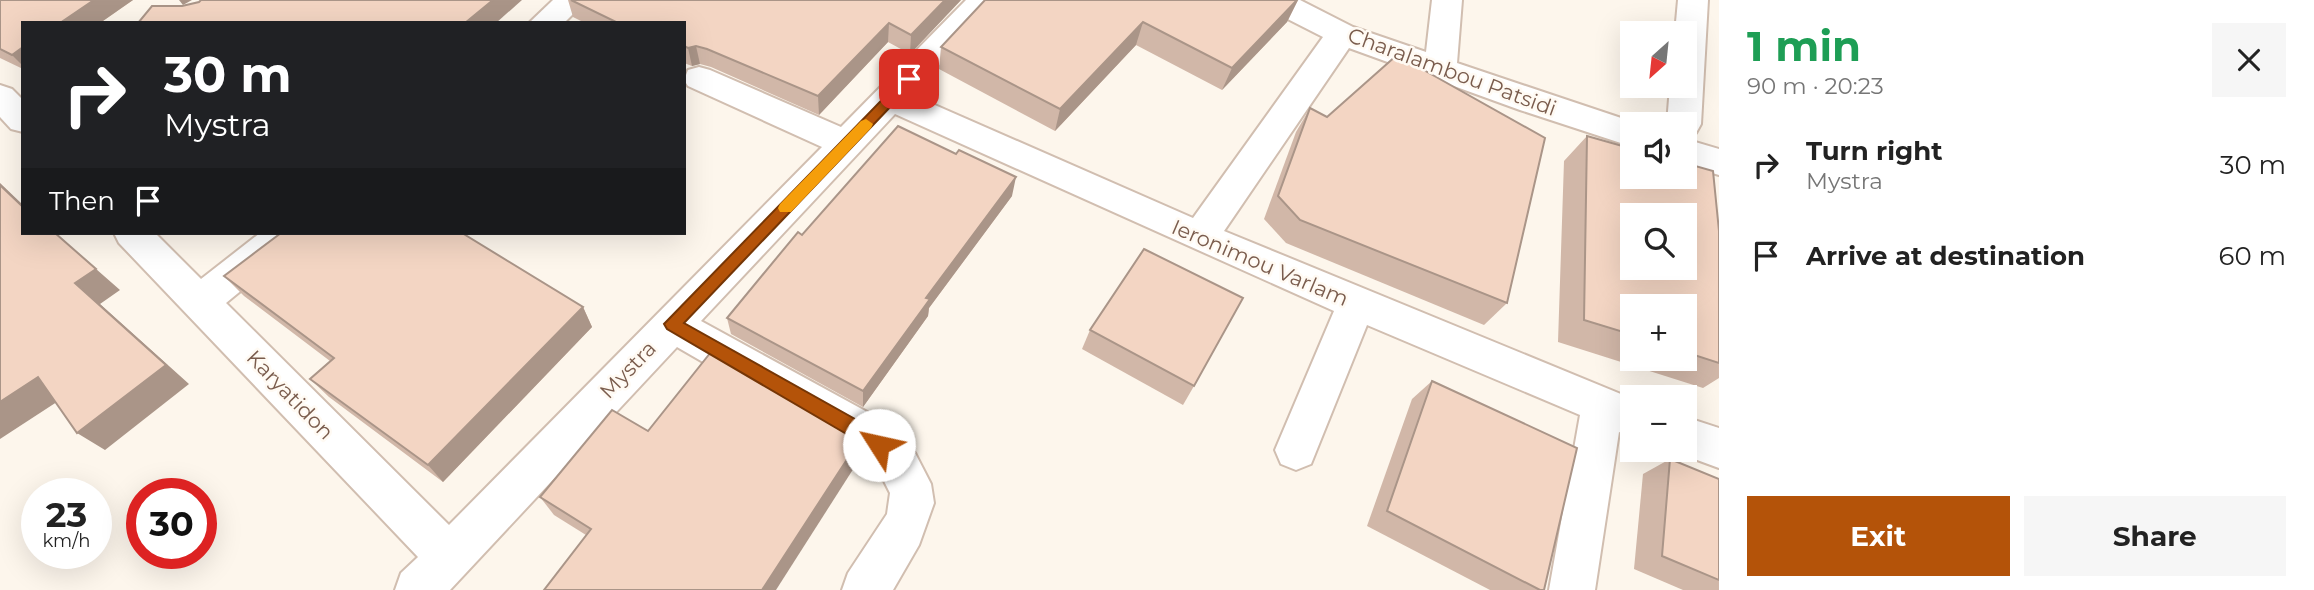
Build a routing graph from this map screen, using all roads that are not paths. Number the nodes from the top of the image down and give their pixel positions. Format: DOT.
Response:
graph roads {
  1 [pos="572,0"];
  2 [pos="984,0"];
  3 [pos="1275,0"];
  4 [pos="1447,0"];
  5 [pos="1693,0"];
  6 [pos="546,21"];
  7 [pos="1342,34"];
  8 [pos="1440,69"];
  9 [pos="698,78"];
  10 [pos="0,97"];
  11 [pos="891,99"];
  12 [pos="1685,112"];
  13 [pos="21,118"];
  14 [pos="1620,131"];
  15 [pos="847,144"];
  16 [pos="1697,156"];
  17 [pos="1719,162"];
  18 [pos="134,235"];
  19 [pos="284,235"];
  20 [pos="1200,237"];
  21 [pos="200,302"];
  22 [pos="1356,304"];
  23 [pos="672,324"];
  24 [pos="1617,413"];
  25 [pos="1697,440"];
  26 [pos="1719,448"];
  27 [pos="1296,450"];
  28 [pos="448,556"];
  29 [pos="418,590"];
  30 [pos="865,590"];
  31 [pos="1572,590"];
  1 -- 6 [label="street"];
  2 -- 11 [label="street, Mystra"];
  3 -- 7 [label="street, Charalambou Patsidi"];
  4 -- 8 [label="street"];
  5 -- 12 [label="street"];
  7 -- 8 [label="street, Charalambou Patsidi"];
  7 -- 20 [label="street"];
  8 -- 14 [label="street, Charalambou Patsidi"];
  9 -- 15 [label="street"];
  10 -- 13 [label="street"];
  11 -- 15 [label="street, Mystra"];
  11 -- 20 [label="street, Ieronimou Varlam"];
  15 -- 23 [label="street, Mystra"];
  16 -- 17 [label="street"];
  18 -- 21 [label="street, Karyatidon"];
  19 -- 21 [label="street"];
  20 -- 22 [label="street, Ieronimou Varlam"];
  21 -- 28 [label="street, Karyatidon"];
  22 -- 24 [label="street, Ieronimou Varlam"];
  22 -- 27 [label="street"];
  23 -- 28 [label="street, Mystra"];
  23 -- 30 [label="street"];
  24 -- 31 [label="street"];
  25 -- 26 [label="street"];
  28 -- 29 [label="street, Mystra"];
}
